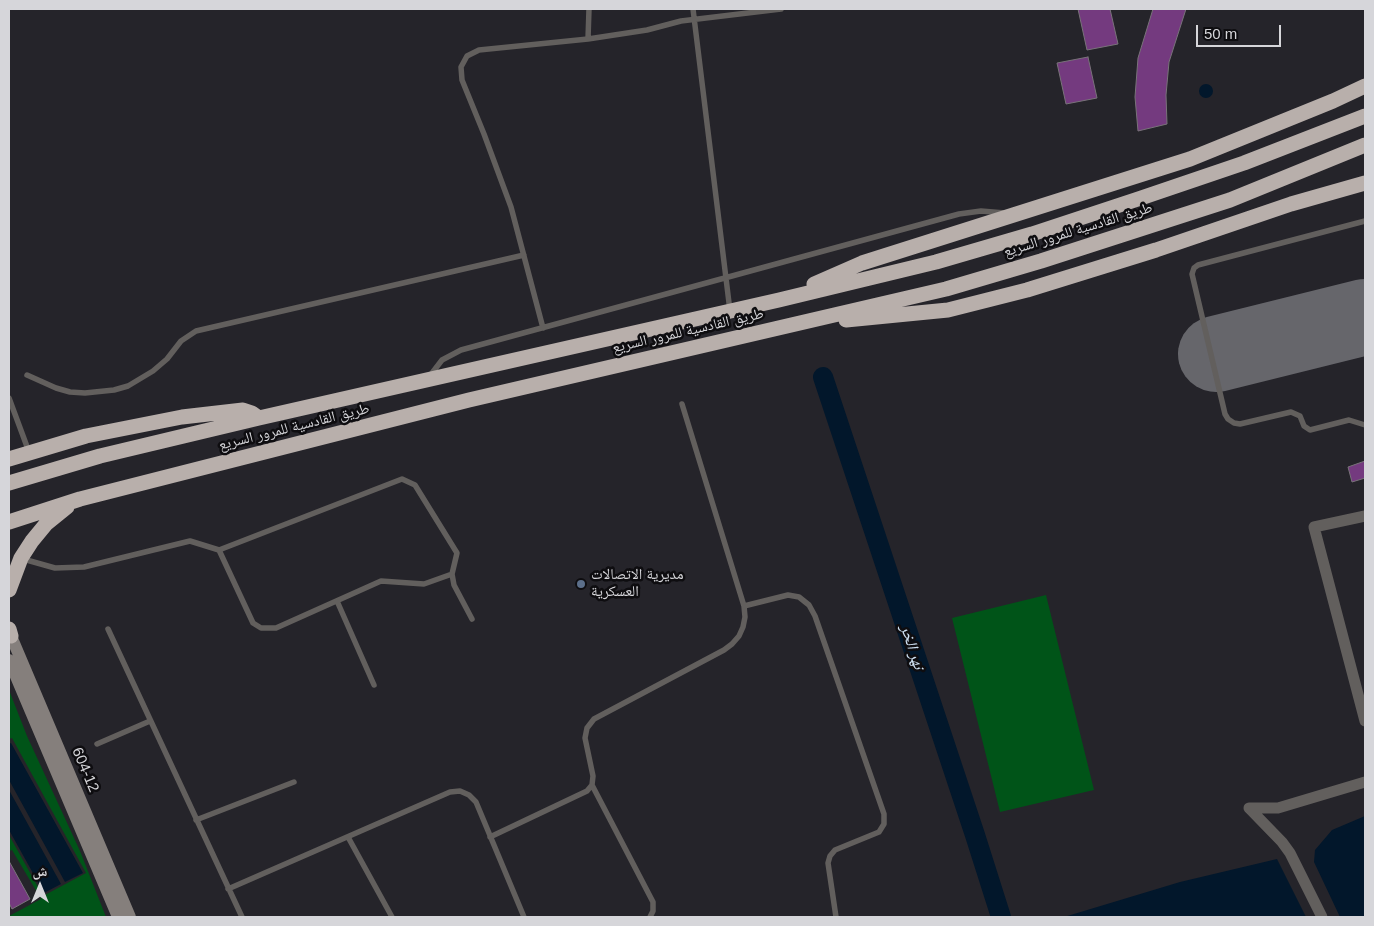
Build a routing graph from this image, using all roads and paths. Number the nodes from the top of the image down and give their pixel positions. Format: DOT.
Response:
graph roads {
  1 [pos="589,9"];
  2 [pos="694,9"];
  3 [pos="781,9"];
  4 [pos="695,19"];
  5 [pos="588,39"];
  6 [pos="1365,86"];
  7 [pos="1365,116"];
  8 [pos="1365,145"];
  9 [pos="1365,183"];
  10 [pos="1014,215"];
  11 [pos="1365,221"];
  12 [pos="524,255"];
  13 [pos="725,278"];
  14 [pos="779,300"];
  15 [pos="730,311"];
  16 [pos="788,326"];
  17 [pos="543,328"];
  18 [pos="26,375"];
  19 [pos="427,380"];
  20 [pos="9,398"];
  21 [pos="682,404"];
  22 [pos="259,418"];
  23 [pos="1365,425"];
  24 [pos="29,453"];
  25 [pos="9,459"];
  26 [pos="9,484"];
  27 [pos="80,499"];
  28 [pos="1365,516"];
  29 [pos="9,522"];
  30 [pos="219,550"];
  31 [pos="21,558"];
  32 [pos="452,574"];
  33 [pos="9,590"];
  34 [pos="337,601"];
  35 [pos="744,606"];
  36 [pos="472,619"];
  37 [pos="108,629"];
  38 [pos="10,632"];
  39 [pos="9,660"];
  40 [pos="374,685"];
  41 [pos="1365,720"];
  42 [pos="150,721"];
  43 [pos="97,744"];
  44 [pos="294,782"];
  45 [pos="1365,782"];
  46 [pos="592,784"];
  47 [pos="196,820"];
  48 [pos="348,837"];
  49 [pos="490,837"];
  50 [pos="228,889"];
  51 [pos="118,917"];
  52 [pos="130,917"];
  53 [pos="242,917"];
  54 [pos="392,917"];
  55 [pos="524,917"];
  56 [pos="650,917"];
  57 [pos="836,917"];
  58 [pos="1322,917"];
  1 -- 5 [label="lane"];
  2 -- 4 [label="lane"];
  3 -- 4 [label="lane"];
  4 -- 5 [label="lane"];
  4 -- 13 [label="lane"];
  5 -- 12 [label="lane"];
  6 -- 10 [label="highway"];
  7 -- 14 [label="highway, طريق القادسية للمرور السريع"];
  8 -- 16 [label="highway, طريق القادسية للمرور السريع"];
  9 -- 16 [label="highway"];
  10 -- 13 [label="lane"];
  10 -- 14 [label="highway"];
  11 -- 23 [label="lane"];
  12 -- 17 [label="lane"];
  12 -- 18 [label="lane"];
  13 -- 15 [label="lane"];
  13 -- 17 [label="lane"];
  14 -- 15 [label="highway, طريق القادسية للمرور السريع"];
  15 -- 19 [label="highway, طريق القادسية للمرور السريع"];
  16 -- 27 [label="highway, طريق القادسية للمرور السريع"];
  17 -- 19 [label="lane"];
  19 -- 22 [label="highway, طريق القادسية للمرور السريع"];
  20 -- 24 [label="lane"];
  21 -- 35 [label="lane"];
  22 -- 24 [label="highway"];
  22 -- 26 [label="highway, طريق القادسية للمرور السريع"];
  24 -- 25 [label="highway"];
  27 -- 29 [label="highway, طريق القادسية للمرور السريع"];
  27 -- 31 [label="highway"];
  28 -- 41 [label="street"];
  30 -- 31 [label="lane"];
  30 -- 32 [label="lane"];
  30 -- 34 [label="lane"];
  31 -- 33 [label="highway"];
  32 -- 34 [label="lane"];
  32 -- 36 [label="lane"];
  34 -- 40 [label="lane"];
  35 -- 46 [label="lane"];
  35 -- 57 [label="lane"];
  37 -- 42 [label="lane"];
  38 -- 52 [label="main road, 604-12"];
  39 -- 51 [label="main road, 604-12"];
  42 -- 43 [label="lane"];
  42 -- 47 [label="lane"];
  44 -- 47 [label="lane"];
  45 -- 58 [label="street"];
  46 -- 49 [label="lane"];
  46 -- 56 [label="lane"];
  47 -- 50 [label="lane"];
  48 -- 49 [label="lane"];
  48 -- 50 [label="lane"];
  48 -- 54 [label="lane"];
  49 -- 55 [label="lane"];
  50 -- 53 [label="lane"];
}
